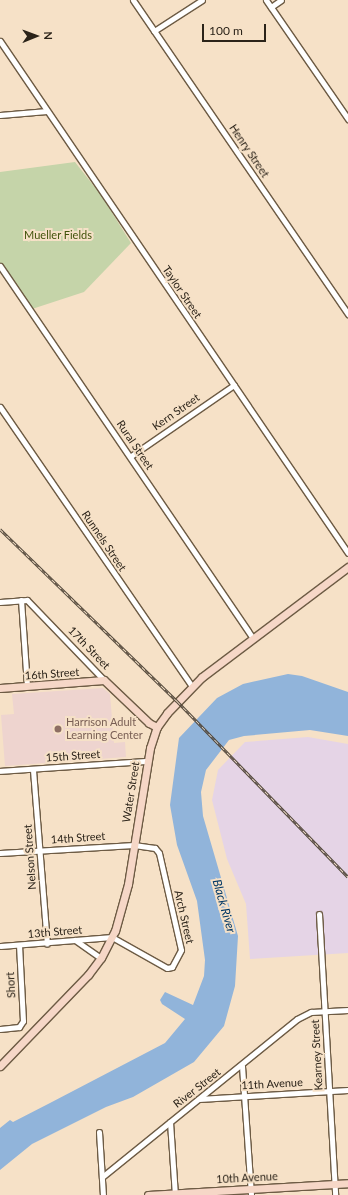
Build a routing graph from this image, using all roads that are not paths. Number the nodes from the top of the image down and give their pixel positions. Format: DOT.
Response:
graph roads {
  1 [pos="133,0"];
  2 [pos="202,0"];
  3 [pos="266,0"];
  4 [pos="281,0"];
  5 [pos="271,7"];
  6 [pos="154,32"];
  7 [pos="0,41"];
  8 [pos="47,111"];
  9 [pos="0,115"];
  10 [pos="348,119"];
  11 [pos="0,266"];
  12 [pos="348,314"];
  13 [pos="234,385"];
  14 [pos="0,407"];
  15 [pos="131,456"];
  16 [pos="348,553"];
  17 [pos="348,567"];
  18 [pos="20,600"];
  19 [pos="0,602"];
  20 [pos="252,637"];
  21 [pos="104,680"];
  22 [pos="27,686"];
  23 [pos="192,686"];
  24 [pos="0,688"];
  25 [pos="157,727"];
  26 [pos="147,761"];
  27 [pos="33,770"];
  28 [pos="0,771"];
  29 [pos="134,844"];
  30 [pos="40,851"];
  31 [pos="0,853"];
  32 [pos="319,914"];
  33 [pos="112,937"];
  34 [pos="75,940"];
  35 [pos="47,943"];
  36 [pos="19,945"];
  37 [pos="0,946"];
  38 [pos="101,958"];
  39 [pos="348,1010"];
  40 [pos="324,1011"];
  41 [pos="0,1029"];
  42 [pos="0,1066"];
  43 [pos="242,1066"];
  44 [pos="348,1090"];
  45 [pos="328,1091"];
  46 [pos="246,1096"];
  47 [pos="198,1099"];
  48 [pos="170,1122"];
  49 [pos="99,1132"];
  50 [pos="102,1177"];
  51 [pos="348,1183"];
  52 [pos="334,1184"];
  53 [pos="251,1192"];
  54 [pos="175,1194"];
  55 [pos="103,1195"];
  56 [pos="148,1195"];
  57 [pos="335,1195"];
  1 -- 6 [label="street, Henry Street"];
  2 -- 6 [label="street"];
  3 -- 5 [label="street"];
  4 -- 5 [label="street"];
  5 -- 10 [label="street"];
  6 -- 12 [label="street, Henry Street"];
  7 -- 8 [label="street, Taylor Street"];
  8 -- 9 [label="street"];
  8 -- 13 [label="street, Taylor Street"];
  11 -- 15 [label="street, Rural Street"];
  13 -- 15 [label="street, Kern Street"];
  13 -- 16 [label="street, Taylor Street"];
  14 -- 23 [label="street, Runnels Street"];
  15 -- 20 [label="street, Rural Street"];
  17 -- 20 [label="street, Water Street"];
  18 -- 19 [label="street"];
  18 -- 21 [label="street, 17th Street"];
  18 -- 22 [label="street"];
  20 -- 23 [label="street, Water Street"];
  21 -- 22 [label="street, 16th Street"];
  21 -- 25 [label="street, 17th Street"];
  22 -- 24 [label="street, 16th Street"];
  23 -- 25 [label="street, Water Street"];
  25 -- 26 [label="street, Water Street"];
  26 -- 27 [label="street, 15th Street"];
  26 -- 29 [label="street, Water Street"];
  27 -- 28 [label="street, 15th Street"];
  27 -- 30 [label="street, Nelson Street"];
  29 -- 30 [label="street, 14th Street"];
  29 -- 33 [label="street, Water Street"];
  29 -- 33 [label="street, Arch Street"];
  30 -- 31 [label="street, 14th Street"];
  30 -- 35 [label="street, Nelson Street"];
  32 -- 40 [label="street, Kearney Street"];
  33 -- 34 [label="street, 13th Street"];
  33 -- 38 [label="street, Water Street"];
  34 -- 35 [label="street, 13th Street"];
  34 -- 38 [label="street"];
  35 -- 36 [label="street, 13th Street"];
  36 -- 37 [label="street, 13th Street"];
  36 -- 41 [label="street, Short"];
  38 -- 42 [label="street, Water Street"];
  39 -- 40 [label="street"];
  40 -- 43 [label="street, River Street"];
  40 -- 45 [label="street, Kearney Street"];
  43 -- 46 [label="street"];
  43 -- 47 [label="street, River Street"];
  44 -- 45 [label="street, 11th Avenue"];
  45 -- 46 [label="street, 11th Avenue"];
  45 -- 52 [label="street, Kearney Street"];
  46 -- 47 [label="street, 11th Avenue"];
  46 -- 53 [label="street"];
  47 -- 48 [label="street, River Street"];
  48 -- 50 [label="street, River Street"];
  48 -- 54 [label="street"];
  49 -- 50 [label="street"];
  50 -- 55 [label="street"];
  51 -- 52 [label="street, 10th Avenue"];
  52 -- 53 [label="street, 10th Avenue"];
  52 -- 57 [label="street, Kearney Street"];
  53 -- 54 [label="street, 10th Avenue"];
  54 -- 56 [label="street, 10th Avenue"];
}
